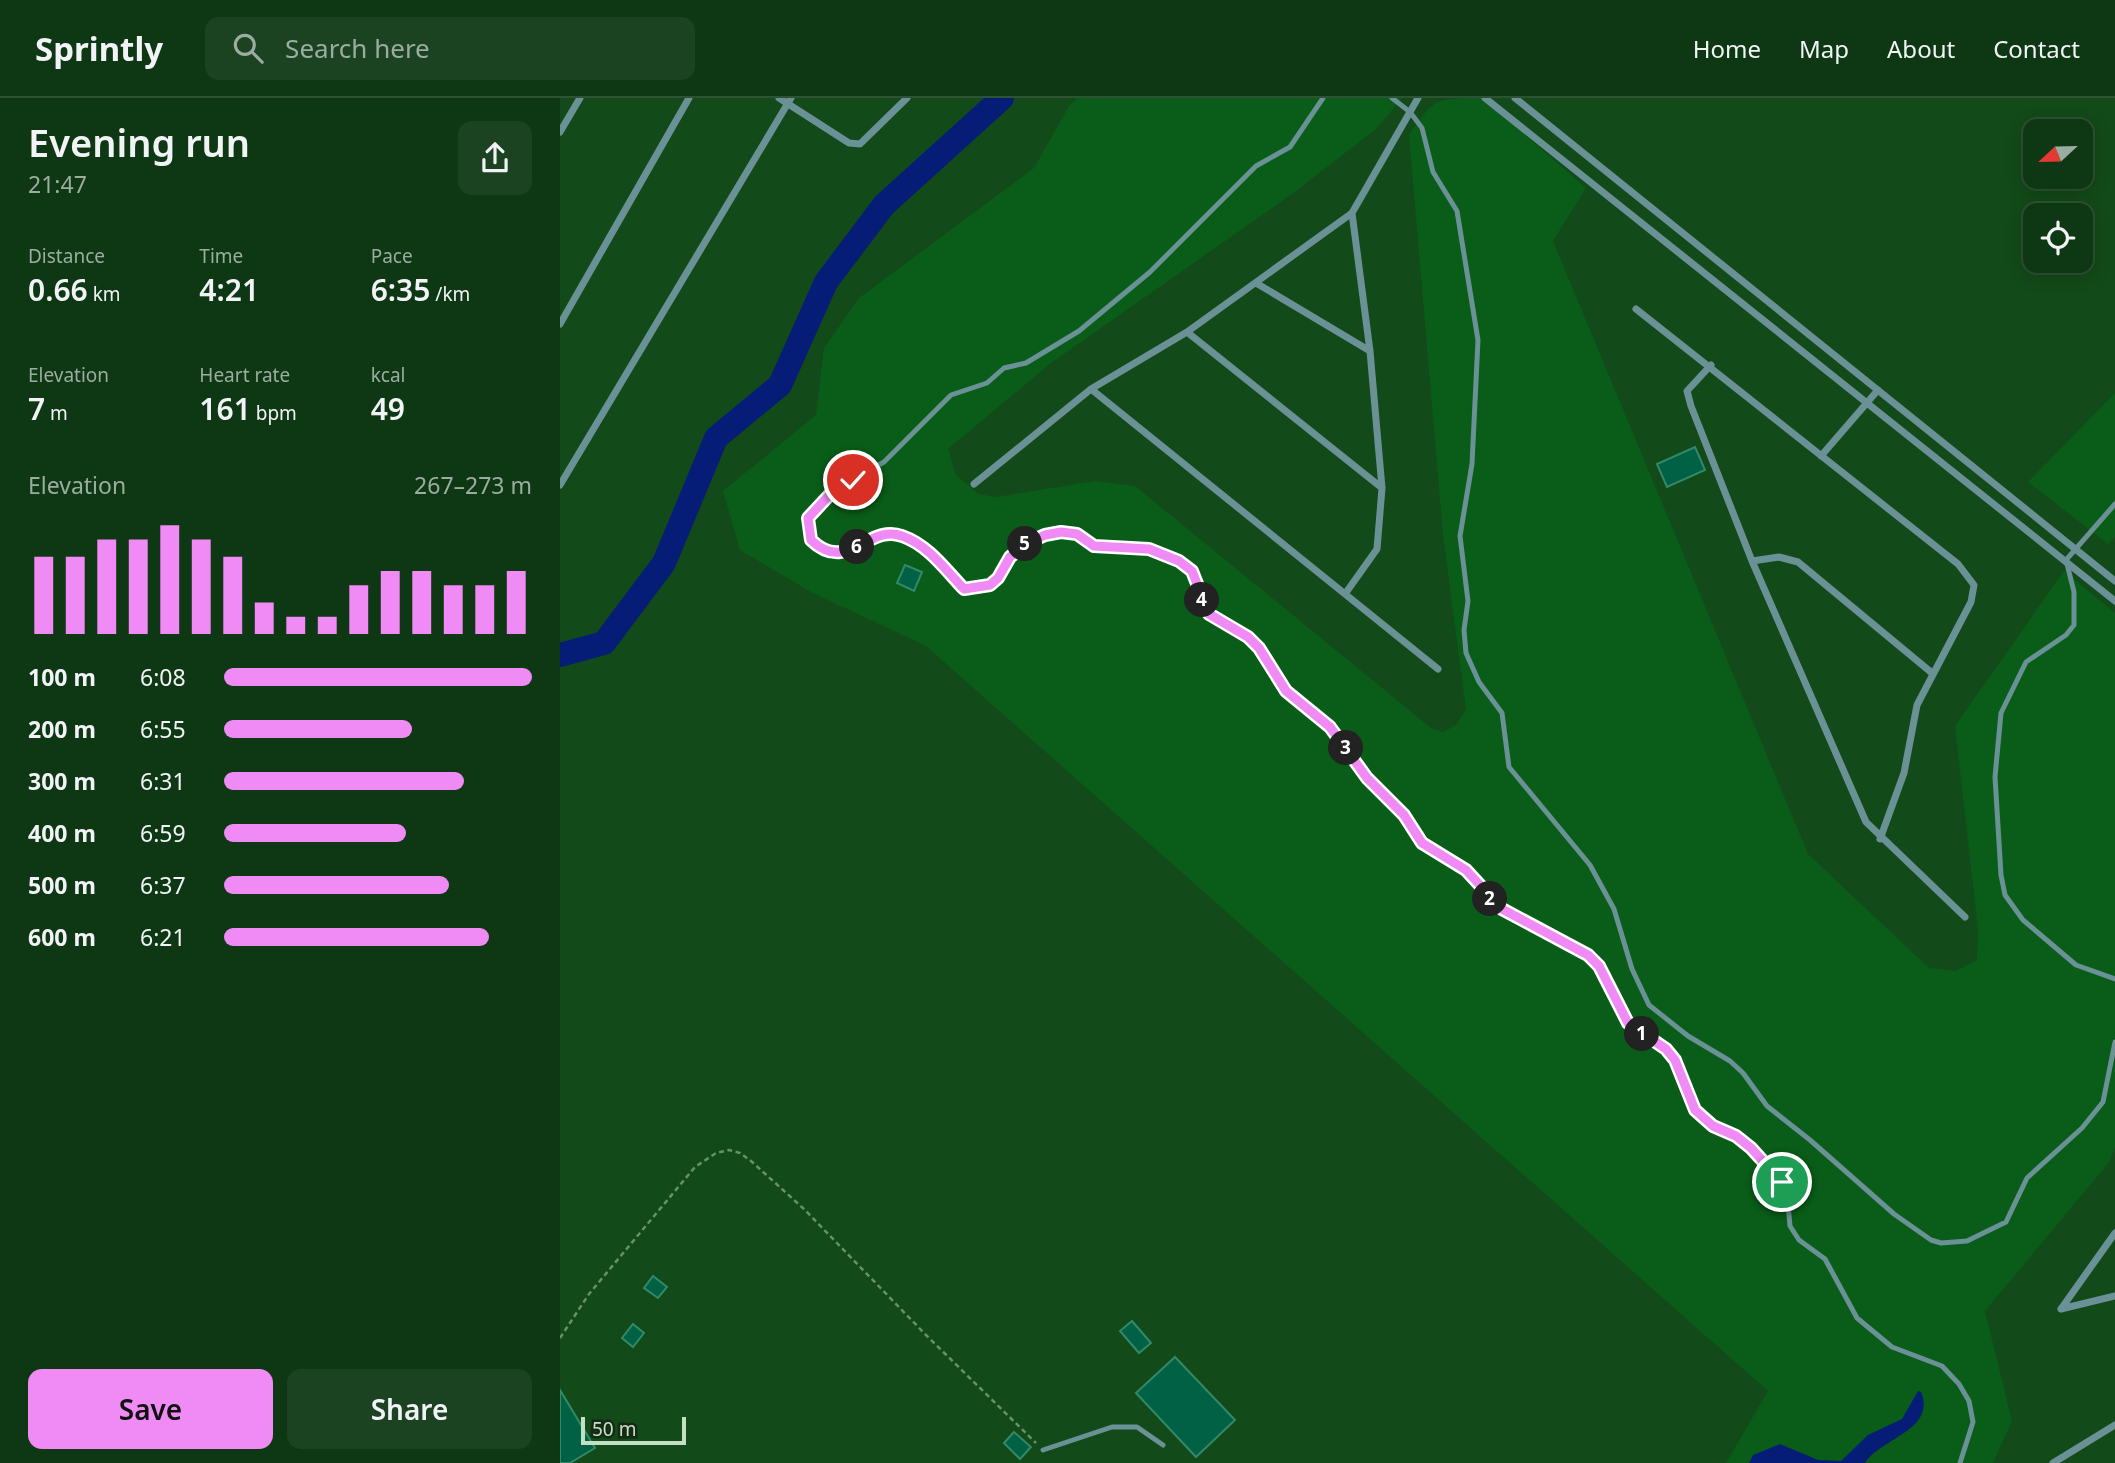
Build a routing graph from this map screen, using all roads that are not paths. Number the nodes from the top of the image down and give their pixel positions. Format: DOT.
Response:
graph roads {
  1 [pos="580,98"];
  2 [pos="690,98"];
  3 [pos="908,98"];
  4 [pos="1323,98"];
  5 [pos="1392,98"];
  6 [pos="1418,98"];
  7 [pos="1485,98"];
  8 [pos="1515,98"];
  9 [pos="785,100"];
  10 [pos="1410,111"];
  11 [pos="560,132"];
  12 [pos="1352,213"];
  13 [pos="1256,283"];
  14 [pos="1636,309"];
  15 [pos="560,324"];
  16 [pos="1187,332"];
  17 [pos="1370,351"];
  18 [pos="1711,365"];
  19 [pos="1091,389"];
  20 [pos="1878,390"];
  21 [pos="1867,403"];
  22 [pos="1821,456"];
  23 [pos="974,484"];
  24 [pos="560,485"];
  25 [pos="1382,488"];
  26 [pos="2115,504"];
  27 [pos="2076,549"];
  28 [pos="1752,561"];
  29 [pos="2066,561"];
  30 [pos="2115,581"];
  31 [pos="1345,594"];
  32 [pos="2115,601"];
  33 [pos="1438,669"];
  34 [pos="1932,673"];
  35 [pos="1880,839"];
  36 [pos="1965,917"];
  37 [pos="2115,979"];
  38 [pos="2115,1042"];
  39 [pos="2115,1233"];
  40 [pos="2115,1296"];
  41 [pos="2115,1425"];
  42 [pos="1163,1445"];
  43 [pos="1043,1450"];
  44 [pos="1960,1463"];
  45 [pos="2053,1463"];
  1 -- 11 [label="street"];
  2 -- 15 [label="street"];
  3 -- 9 [label="street"];
  4 -- 44 [label="lane"];
  5 -- 10 [label="lane"];
  6 -- 10 [label="street"];
  7 -- 21 [label="street"];
  8 -- 20 [label="street"];
  9 -- 24 [label="street"];
  10 -- 12 [label="street"];
  10 -- 38 [label="lane"];
  12 -- 13 [label="street"];
  12 -- 17 [label="street"];
  13 -- 16 [label="street"];
  13 -- 17 [label="street"];
  14 -- 18 [label="street"];
  16 -- 19 [label="street"];
  16 -- 25 [label="street"];
  17 -- 25 [label="street"];
  18 -- 22 [label="street"];
  18 -- 28 [label="street"];
  19 -- 23 [label="street"];
  19 -- 31 [label="street"];
  20 -- 21 [label="street"];
  20 -- 27 [label="street"];
  21 -- 22 [label="street"];
  21 -- 29 [label="street"];
  22 -- 34 [label="street"];
  25 -- 31 [label="street"];
  26 -- 27 [label="lane"];
  27 -- 29 [label="lane"];
  27 -- 30 [label="street"];
  28 -- 34 [label="street"];
  28 -- 35 [label="street"];
  29 -- 32 [label="street"];
  29 -- 37 [label="lane"];
  31 -- 33 [label="street"];
  34 -- 35 [label="street"];
  35 -- 36 [label="street"];
  39 -- 40 [label="street"];
  41 -- 45 [label="street"];
  42 -- 43 [label="lane"];
}
